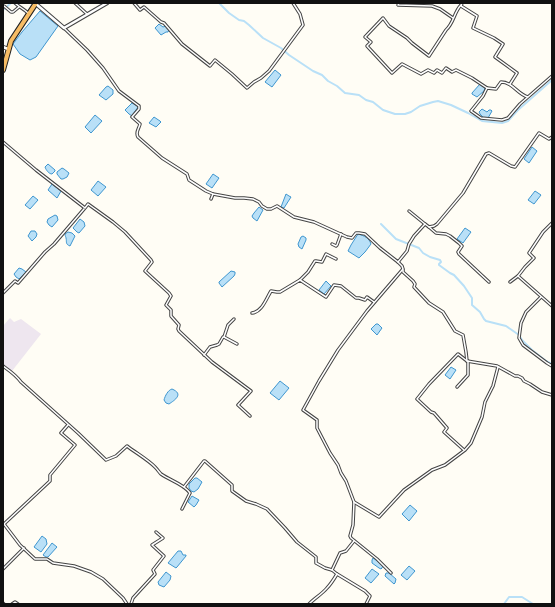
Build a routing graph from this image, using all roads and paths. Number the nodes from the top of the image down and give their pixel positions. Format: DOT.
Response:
graph roads {
  1 [pos="15,3"];
  2 [pos="75,3"];
  3 [pos="107,3"];
  4 [pos="134,3"];
  5 [pos="293,3"];
  6 [pos="399,3"];
  7 [pos="36,4"];
  8 [pos="461,4"];
  9 [pos="4,7"];
  10 [pos="19,7"];
  11 [pos="30,14"];
  12 [pos="87,15"];
  13 [pos="454,18"];
  14 [pos="64,28"];
  15 [pos="3,47"];
  16 [pos="8,48"];
  17 [pos="3,70"];
  18 [pos="552,76"];
  19 [pos="510,84"];
  20 [pos="487,88"];
  21 [pos="528,97"];
  22 [pos="552,137"];
  23 [pos="3,142"];
  24 [pos="213,194"];
  25 [pos="211,199"];
  26 [pos="84,208"];
  27 [pos="410,211"];
  28 [pos="552,223"];
  29 [pos="425,224"];
  30 [pos="429,227"];
  31 [pos="341,234"];
  32 [pos="332,244"];
  33 [pos="336,259"];
  34 [pos="398,262"];
  35 [pos="403,269"];
  36 [pos="518,276"];
  37 [pos="300,280"];
  38 [pos="489,282"];
  39 [pos="510,282"];
  40 [pos="3,293"];
  41 [pos="541,297"];
  42 [pos="374,302"];
  43 [pos="552,306"];
  44 [pos="252,313"];
  45 [pos="234,320"];
  46 [pos="224,337"];
  47 [pos="237,344"];
  48 [pos="204,355"];
  49 [pos="467,361"];
  50 [pos="3,366"];
  51 [pos="552,366"];
  52 [pos="498,367"];
  53 [pos="457,387"];
  54 [pos="552,395"];
  55 [pos="250,416"];
  56 [pos="68,425"];
  57 [pos="465,450"];
  58 [pos="184,487"];
  59 [pos="354,502"];
  60 [pos="182,509"];
  61 [pos="4,524"];
  62 [pos="156,532"];
  63 [pos="354,541"];
  64 [pos="24,548"];
  65 [pos="3,569"];
  66 [pos="332,570"];
  67 [pos="391,573"];
  68 [pos="337,574"];
  69 [pos="12,604"];
  70 [pos="18,604"];
  71 [pos="127,604"];
  72 [pos="131,604"];
  73 [pos="310,604"];
  74 [pos="366,604"];
  1 -- 10 [label="street"];
  2 -- 12 [label="street"];
  3 -- 12 [label="street"];
  4 -- 5 [label="street"];
  6 -- 13 [label="street"];
  7 -- 11 [label="highway"];
  7 -- 14 [label="street"];
  8 -- 13 [label="street"];
  8 -- 19 [label="street"];
  9 -- 10 [label="street"];
  10 -- 11 [label="street"];
  11 -- 16 [label="highway"];
  12 -- 14 [label="street"];
  13 -- 20 [label="street"];
  14 -- 24 [label="street"];
  15 -- 16 [label="street"];
  16 -- 17 [label="highway"];
  18 -- 21 [label="street"];
  19 -- 20 [label="street"];
  19 -- 21 [label="street"];
  20 -- 21 [label="street"];
  22 -- 30 [label="street"];
  23 -- 26 [label="street"];
  24 -- 25 [label="street"];
  24 -- 31 [label="street"];
  26 -- 40 [label="street"];
  26 -- 48 [label="street"];
  27 -- 29 [label="street"];
  28 -- 36 [label="street"];
  29 -- 30 [label="street"];
  29 -- 34 [label="street"];
  30 -- 38 [label="street"];
  31 -- 32 [label="street"];
  31 -- 34 [label="street"];
  33 -- 37 [label="street"];
  34 -- 35 [label="street"];
  35 -- 42 [label="street"];
  35 -- 49 [label="street"];
  36 -- 39 [label="street"];
  36 -- 41 [label="street"];
  37 -- 42 [label="street"];
  37 -- 44 [label="street"];
  41 -- 43 [label="street"];
  41 -- 51 [label="street"];
  42 -- 59 [label="street"];
  45 -- 46 [label="street"];
  46 -- 47 [label="street"];
  46 -- 48 [label="street"];
  48 -- 55 [label="street"];
  49 -- 52 [label="street"];
  49 -- 53 [label="street"];
  49 -- 57 [label="street"];
  50 -- 56 [label="street"];
  52 -- 54 [label="street"];
  52 -- 57 [label="street"];
  56 -- 58 [label="street"];
  56 -- 61 [label="street"];
  57 -- 59 [label="street"];
  58 -- 60 [label="street"];
  58 -- 66 [label="street"];
  59 -- 63 [label="street"];
  61 -- 64 [label="street"];
  62 -- 72 [label="street"];
  63 -- 66 [label="street"];
  63 -- 67 [label="street"];
  64 -- 65 [label="street"];
  64 -- 71 [label="street"];
  66 -- 68 [label="street"];
  68 -- 73 [label="street"];
  68 -- 74 [label="street"];
  69 -- 70 [label="street"];
}
